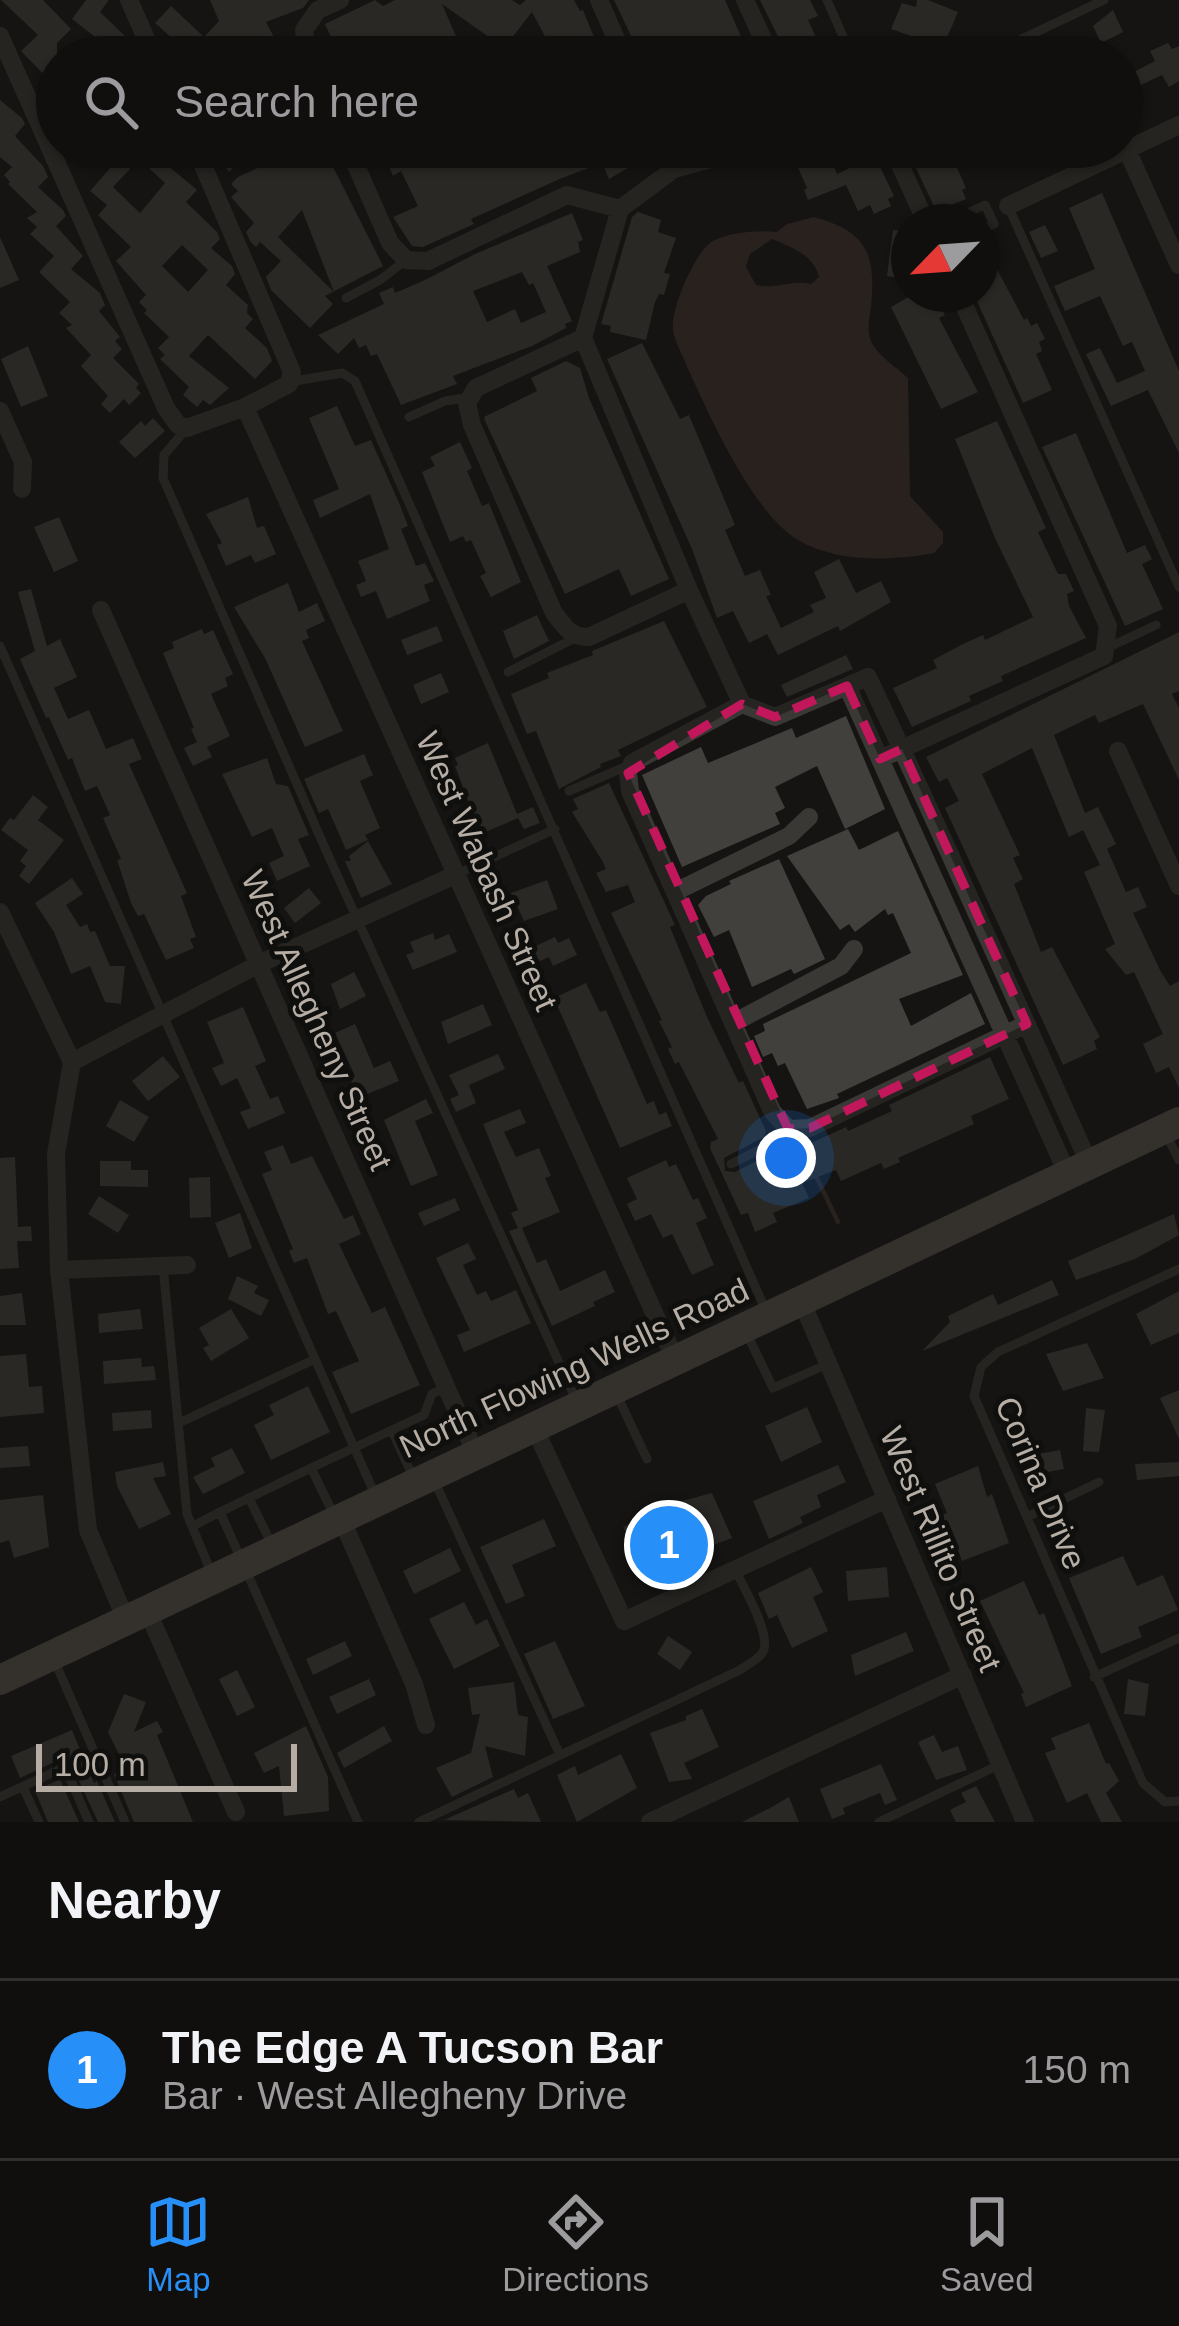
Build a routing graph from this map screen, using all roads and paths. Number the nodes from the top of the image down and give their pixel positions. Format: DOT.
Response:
graph roads {
  1 [pos="129,0"];
  2 [pos="340,0"];
  3 [pos="599,0"];
  4 [pos="745,0"];
  5 [pos="827,0"];
  6 [pos="1104,0"];
  7 [pos="0,36"];
  8 [pos="145,36"];
  9 [pos="305,36"];
  10 [pos="615,36"];
  11 [pos="761,36"];
  12 [pos="843,36"];
  13 [pos="1028,36"];
  14 [pos="36,117"];
  15 [pos="1179,125"];
  16 [pos="1143,142"];
  17 [pos="59,168"];
  18 [pos="204,168"];
  19 [pos="361,168"];
  20 [pos="681,168"];
  21 [pos="902,168"];
  22 [pos="1089,168"];
  23 [pos="1135,168"];
  24 [pos="674,170"];
  25 [pos="918,204"];
  26 [pos="1008,206"];
  27 [pos="620,209"];
  28 [pos="406,260"];
  29 [pos="1179,266"];
  30 [pos="346,298"];
  31 [pos="966,312"];
  32 [pos="583,338"];
  33 [pos="289,382"];
  34 [pos="471,397"];
  35 [pos="245,407"];
  36 [pos="0,411"];
  37 [pos="409,417"];
  38 [pos="187,428"];
  39 [pos="22,489"];
  40 [pos="1179,587"];
  41 [pos="689,590"];
  42 [pos="101,610"];
  43 [pos="1156,625"];
  44 [pos="578,638"];
  45 [pos="0,646"];
  46 [pos="1105,649"];
  47 [pos="508,671"];
  48 [pos="847,686"];
  49 [pos="742,704"];
  50 [pos="902,749"];
  51 [pos="1118,751"];
  52 [pos="880,759"];
  53 [pos="632,764"];
  54 [pos="569,790"];
  55 [pos="809,818"];
  56 [pos="555,830"];
  57 [pos="943,839"];
  58 [pos="922,849"];
  59 [pos="455,875"];
  60 [pos="1179,886"];
  61 [pos="676,892"];
  62 [pos="0,912"];
  63 [pos="358,919"];
  64 [pos="984,930"];
  65 [pos="962,939"];
  66 [pos="854,949"];
  67 [pos="261,963"];
  68 [pos="162,1015"];
  69 [pos="735,1022"];
  70 [pos="1027,1024"];
  71 [pos="1005,1034"];
  72 [pos="72,1062"];
  73 [pos="1172,1126"];
  74 [pos="788,1129"];
  75 [pos="1179,1160"];
  76 [pos="731,1164"];
  77 [pos="1078,1169"];
  78 [pos="187,1265"];
  79 [pos="163,1266"];
  80 [pos="1179,1269"];
  81 [pos="59,1270"];
  82 [pos="801,1300"];
  83 [pos="756,1321"];
  84 [pos="315,1359"];
  85 [pos="675,1359"];
  86 [pos="828,1364"];
  87 [pos="963,1374"];
  88 [pos="976,1379"];
  89 [pos="446,1388"];
  90 [pos="614,1388"];
  91 [pos="578,1405"];
  92 [pos="178,1424"];
  93 [pos="534,1427"];
  94 [pos="392,1431"];
  95 [pos="353,1448"];
  96 [pos="476,1454"];
  97 [pos="647,1459"];
  98 [pos="311,1468"];
  99 [pos="423,1478"];
  100 [pos="1099,1482"];
  101 [pos="249,1498"];
  102 [pos="887,1499"];
  103 [pos="378,1500"];
  104 [pos="220,1512"];
  105 [pos="1027,1517"];
  106 [pos="339,1519"];
  107 [pos="193,1526"];
  108 [pos="274,1550"];
  109 [pos="244,1564"];
  110 [pos="735,1569"];
  111 [pos="214,1578"];
  112 [pos="136,1615"];
  113 [pos="1179,1638"];
  114 [pos="52,1656"];
  115 [pos="963,1675"];
  116 [pos="1094,1677"];
  117 [pos="0,1680"];
  118 [pos="426,1725"];
  119 [pos="560,1756"];
  120 [pos="1000,1764"];
  121 [pos="0,1782"];
  122 [pos="23,1786"];
  123 [pos="3,1796"];
  124 [pos="1179,1802"];
  125 [pos="236,1812"];
  126 [pos="39,1822"];
  127 [pos="89,1822"];
  128 [pos="125,1822"];
  129 [pos="358,1822"];
  130 [pos="419,1822"];
  131 [pos="650,1822"];
  132 [pos="879,1822"];
  133 [pos="1025,1822"];
  1 -- 8 [label="street"];
  2 -- 9 [label="street"];
  3 -- 10 [label="street"];
  4 -- 11 [label="street"];
  5 -- 12 [label="lane"];
  6 -- 13 [label="lane"];
  7 -- 14 [label="street"];
  15 -- 16 [label="street"];
  17 -- 38 [label="street"];
  18 -- 33 [label="street"];
  19 -- 28 [label="street"];
  20 -- 24 [label="street"];
  21 -- 25 [label="street"];
  22 -- 26 [label="street"];
  23 -- 29 [label="street"];
  24 -- 27 [label="street"];
  26 -- 40 [label="lane"];
  27 -- 28 [label="street"];
  27 -- 32 [label="street"];
  28 -- 30 [label="lane"];
  31 -- 46 [label="street"];
  32 -- 34 [label="street"];
  32 -- 41 [label="street"];
  33 -- 35 [label="street"];
  33 -- 56 [label="lane"];
  34 -- 37 [label="lane"];
  34 -- 44 [label="street"];
  35 -- 38 [label="street"];
  35 -- 59 [label="street, West Wabash Street"];
  36 -- 39 [label="street"];
  38 -- 63 [label="lane"];
  41 -- 44 [label="street"];
  41 -- 49 [label="street"];
  42 -- 67 [label="street, West Allegheny Street"];
  43 -- 46 [label="lane"];
  44 -- 47 [label="lane"];
  45 -- 68 [label="lane"];
  46 -- 50 [label="street"];
  48 -- 49 [label="street"];
  48 -- 50 [label="street"];
  48 -- 52 [label="street"];
  49 -- 53 [label="street"];
  50 -- 52 [label="street"];
  50 -- 57 [label="street"];
  51 -- 60 [label="street"];
  52 -- 58 [label="street"];
  53 -- 54 [label="lane"];
  53 -- 61 [label="street"];
  55 -- 61 [label="street"];
  56 -- 59 [label="lane"];
  56 -- 83 [label="lane"];
  57 -- 58 [label="lane"];
  57 -- 64 [label="street"];
  58 -- 65 [label="street"];
  59 -- 63 [label="street"];
  59 -- 85 [label="street, West Wabash Street"];
  61 -- 69 [label="street"];
  62 -- 72 [label="street"];
  63 -- 67 [label="street"];
  63 -- 91 [label="lane"];
  64 -- 65 [label="lane"];
  64 -- 70 [label="street"];
  65 -- 71 [label="street"];
  66 -- 69 [label="street"];
  67 -- 68 [label="street"];
  67 -- 89 [label="street, West Allegheny Street"];
  68 -- 72 [label="street"];
  68 -- 84 [label="lane"];
  69 -- 74 [label="street"];
  70 -- 71 [label="street"];
  70 -- 77 [label="street"];
  71 -- 74 [label="street"];
  71 -- 77 [label="street"];
  72 -- 81 [label="street"];
  73 -- 75 [label="lane"];
  73 -- 77 [label="main road, North Flowing Wells Road"];
  74 -- 76 [label="lane"];
  77 -- 82 [label="main road, North Flowing Wells Road"];
  78 -- 79 [label="street"];
  79 -- 81 [label="street"];
  79 -- 92 [label="lane"];
  80 -- 88 [label="lane, Corina Drive"];
  81 -- 112 [label="street"];
  82 -- 83 [label="main road, North Flowing Wells Road"];
  82 -- 86 [label="street, West Rillito Street"];
  83 -- 85 [label="main road, North Flowing Wells Road"];
  83 -- 86 [label="lane"];
  84 -- 92 [label="lane"];
  84 -- 95 [label="lane"];
  85 -- 90 [label="main road, North Flowing Wells Road"];
  86 -- 102 [label="street, West Rillito Street"];
  87 -- 88 [label="lane"];
  88 -- 105 [label="lane, Corina Drive"];
  89 -- 94 [label="lane"];
  89 -- 96 [label="street, West Allegheny Street"];
  90 -- 91 [label="main road, North Flowing Wells Road"];
  90 -- 97 [label="lane"];
  91 -- 93 [label="main road, North Flowing Wells Road"];
  92 -- 107 [label="lane"];
  93 -- 96 [label="main road, North Flowing Wells Road"];
  93 -- 110 [label="street"];
  94 -- 95 [label="lane"];
  94 -- 99 [label="lane"];
  95 -- 98 [label="lane"];
  95 -- 103 [label="lane"];
  96 -- 99 [label="main road, North Flowing Wells Road"];
  98 -- 101 [label="lane"];
  98 -- 106 [label="lane"];
  99 -- 103 [label="main road, North Flowing Wells Road"];
  99 -- 119 [label="lane"];
  100 -- 105 [label="lane"];
  101 -- 104 [label="lane"];
  101 -- 108 [label="lane"];
  102 -- 110 [label="street"];
  102 -- 115 [label="street, West Rillito Street"];
  103 -- 106 [label="main road, North Flowing Wells Road"];
  104 -- 107 [label="lane"];
  104 -- 109 [label="lane"];
  105 -- 116 [label="lane, Corina Drive"];
  106 -- 108 [label="main road, North Flowing Wells Road"];
  106 -- 118 [label="street"];
  107 -- 111 [label="lane"];
  108 -- 109 [label="main road, North Flowing Wells Road"];
  109 -- 111 [label="main road, North Flowing Wells Road"];
  109 -- 129 [label="lane"];
  110 -- 119 [label="lane"];
  111 -- 112 [label="main road, North Flowing Wells Road"];
  112 -- 114 [label="main road, North Flowing Wells Road"];
  112 -- 125 [label="street"];
  113 -- 116 [label="lane"];
  114 -- 117 [label="main road, North Flowing Wells Road"];
  114 -- 128 [label="lane"];
  115 -- 120 [label="street, West Rillito Street"];
  115 -- 131 [label="street"];
  116 -- 124 [label="lane, Corina Drive"];
  119 -- 130 [label="lane"];
  120 -- 132 [label="lane"];
  120 -- 133 [label="street, West Rillito Street"];
  121 -- 123 [label="lane"];
  122 -- 123 [label="lane"];
  122 -- 126 [label="lane"];
  122 -- 127 [label="lane"];
}
